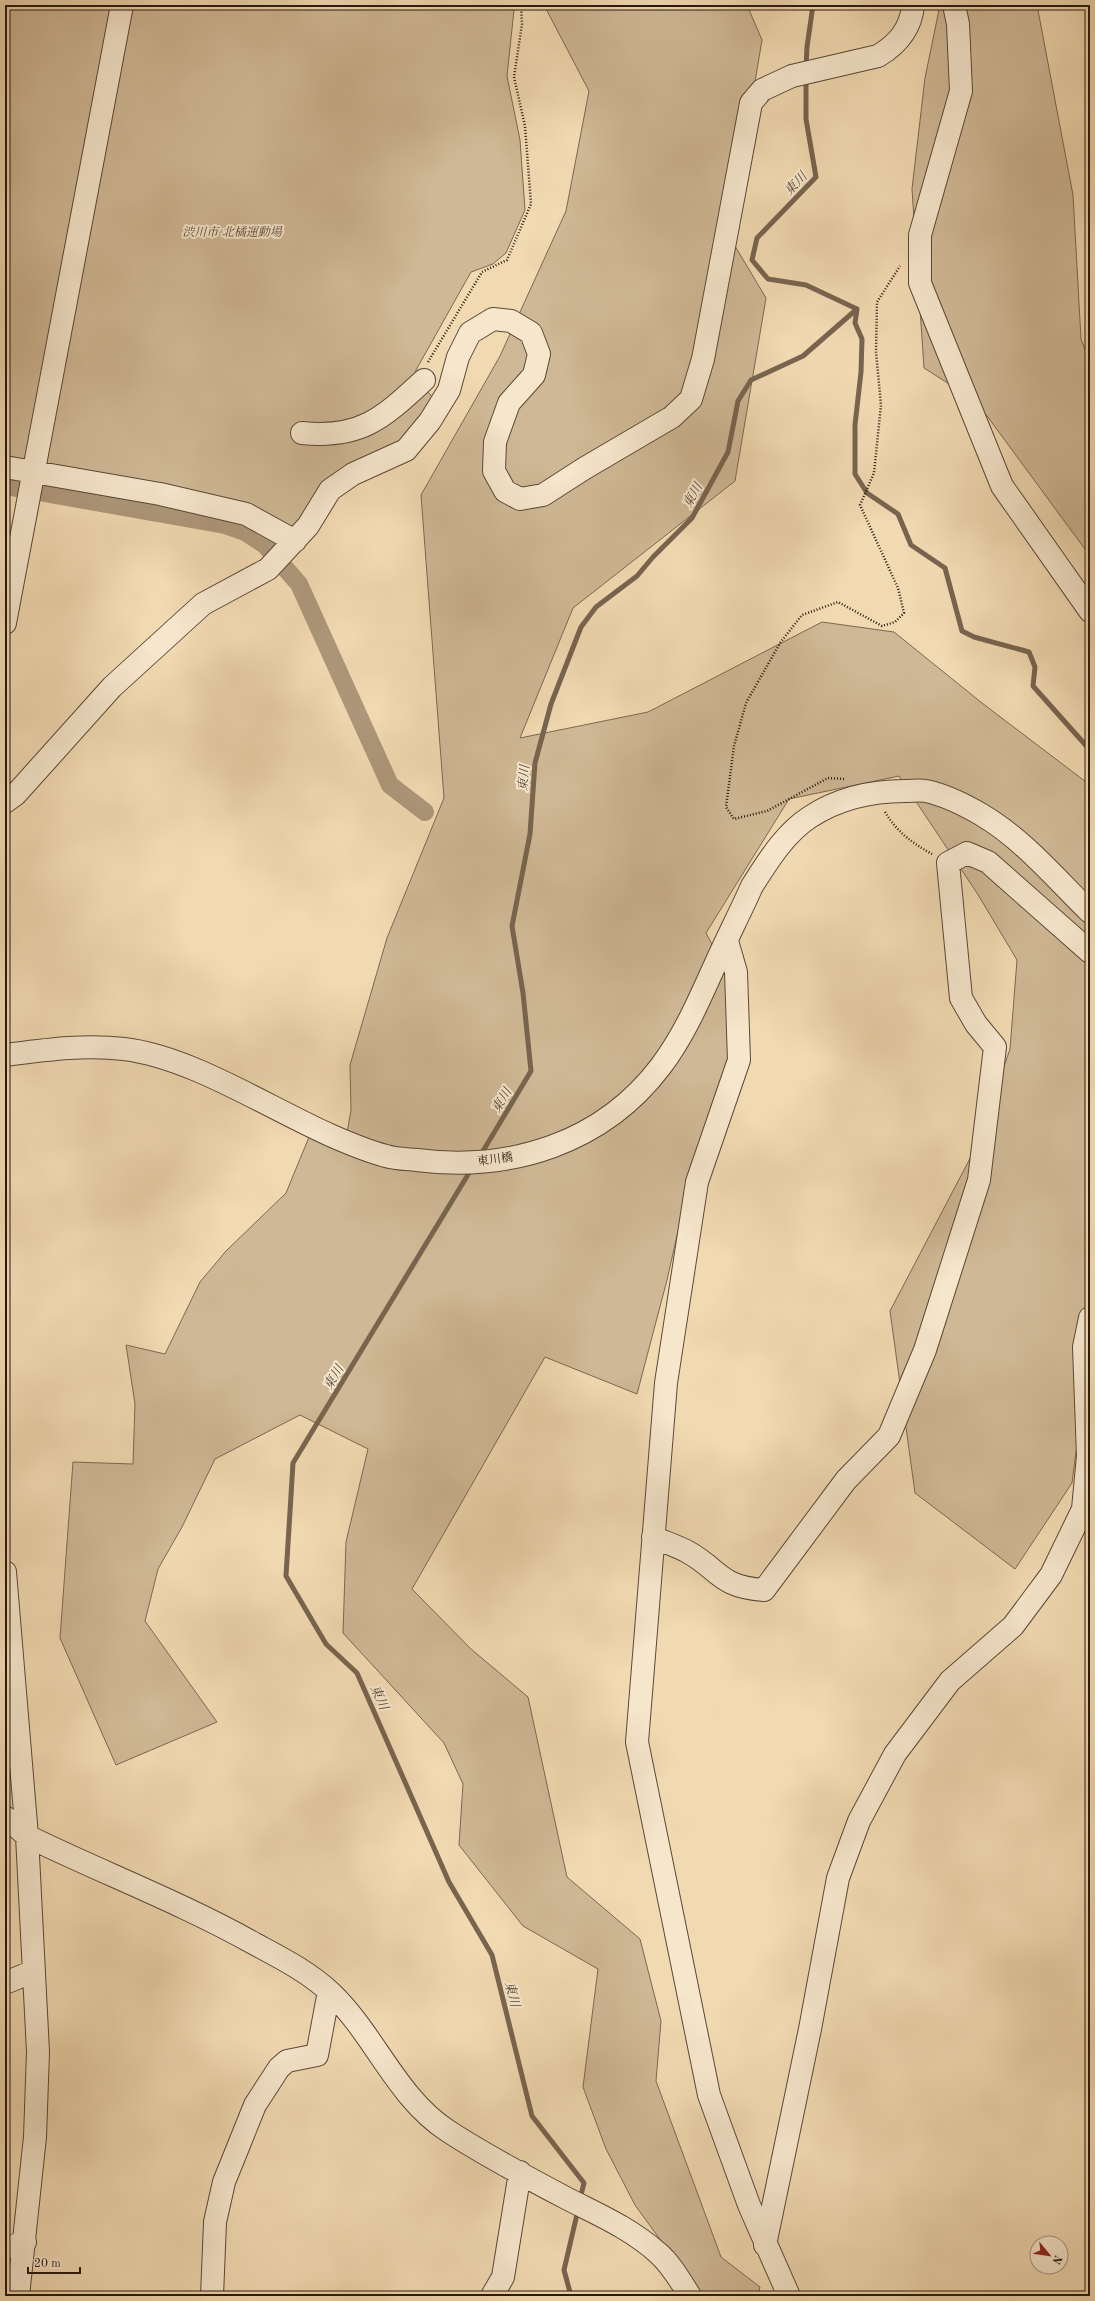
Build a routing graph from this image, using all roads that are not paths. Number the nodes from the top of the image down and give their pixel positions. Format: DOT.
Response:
graph roads {
  1 [pos="122,5"];
  2 [pos="913,5"];
  3 [pos="954,5"];
  4 [pos="424,380"];
  5 [pos="302,433"];
  6 [pos="5,467"];
  7 [pos="33,475"];
  8 [pos="292,545"];
  9 [pos="1090,611"];
  10 [pos="5,623"];
  11 [pos="5,802"];
  12 [pos="1090,912"];
  13 [pos="727,941"];
  14 [pos="1090,952"];
  15 [pos="5,1055"];
  16 [pos="1090,1318"];
  17 [pos="653,1538"];
  18 [pos="5,1572"];
  19 [pos="5,1817"];
  20 [pos="27,1836"];
  21 [pos="34,1971"];
  22 [pos="5,1983"];
  23 [pos="329,1991"];
  24 [pos="520,2172"];
  25 [pos="25,2242"];
  26 [pos="765,2244"];
  27 [pos="5,2248"];
  28 [pos="18,2296"];
  29 [pos="212,2296"];
  30 [pos="492,2296"];
  31 [pos="690,2296"];
  32 [pos="789,2296"];
  1 -- 7 [label="street"];
  2 -- 8 [label="street"];
  3 -- 9 [label="street"];
  4 -- 5 [label="street"];
  6 -- 7 [label="street"];
  7 -- 8 [label="street"];
  7 -- 10 [label="street"];
  8 -- 11 [label="street"];
  12 -- 13 [label="street, 東川橋"];
  13 -- 15 [label="street, 東川橋"];
  13 -- 17 [label="street"];
  14 -- 17 [label="street"];
  16 -- 26 [label="street"];
  17 -- 26 [label="street"];
  18 -- 20 [label="street"];
  19 -- 20 [label="street"];
  20 -- 21 [label="street"];
  20 -- 23 [label="street"];
  21 -- 22 [label="street"];
  21 -- 25 [label="street"];
  23 -- 24 [label="street"];
  23 -- 29 [label="street"];
  24 -- 30 [label="street"];
  24 -- 31 [label="street"];
  25 -- 27 [label="street"];
  25 -- 28 [label="street"];
  26 -- 32 [label="street"];
}
